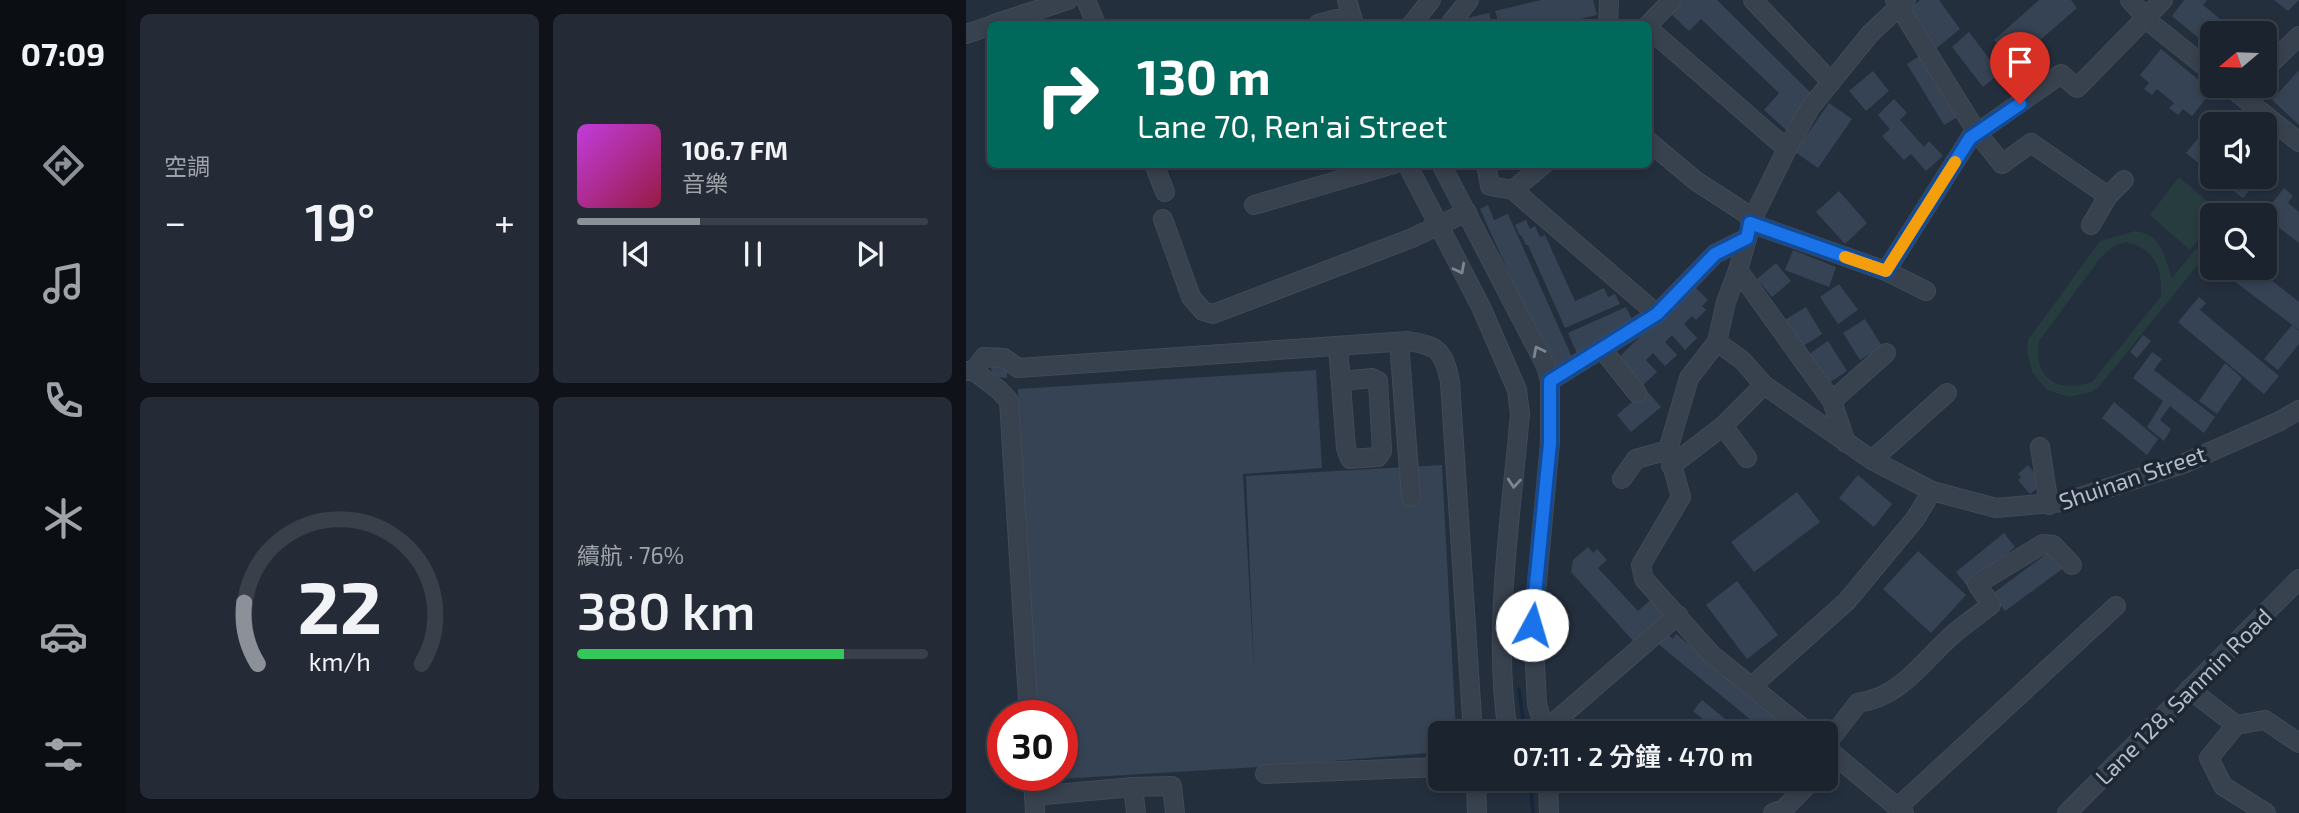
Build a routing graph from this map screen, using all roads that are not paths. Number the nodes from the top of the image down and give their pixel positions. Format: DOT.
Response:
graph roads {
  1 [pos="1068,0"];
  2 [pos="1086,0"];
  3 [pos="1347,0"];
  4 [pos="1431,0"];
  5 [pos="1469,0"];
  6 [pos="1609,0"];
  7 [pos="1672,0"];
  8 [pos="1752,0"];
  9 [pos="2130,0"];
  10 [pos="2163,0"];
  11 [pos="1900,2"];
  12 [pos="2146,18"];
  13 [pos="1004,21"];
  14 [pos="1095,21"];
  15 [pos="1353,21"];
  16 [pos="1414,21"];
  17 [pos="1452,21"];
  18 [pos="1607,21"];
  19 [pos="1652,22"];
  20 [pos="987,27"];
  21 [pos="1652,31"];
  22 [pos="966,34"];
  23 [pos="2299,36"];
  24 [pos="2277,57"];
  25 [pos="2200,62"];
  26 [pos="1830,82"];
  27 [pos="2249,98"];
  28 [pos="1978,134"];
  29 [pos="2299,142"];
  30 [pos="1652,144"];
  31 [pos="1787,149"];
  32 [pos="1156,168"];
  33 [pos="1380,168"];
  34 [pos="1409,168"];
  35 [pos="1443,168"];
  36 [pos="1487,168"];
  37 [pos="1539,168"];
  38 [pos="2124,180"];
  39 [pos="1514,190"];
  40 [pos="1166,192"];
  41 [pos="2108,196"];
  42 [pos="1254,205"];
  43 [pos="1467,212"];
  44 [pos="1163,219"];
  45 [pos="2091,225"];
  46 [pos="1438,227"];
  47 [pos="1750,227"];
  48 [pos="1738,270"];
  49 [pos="1886,271"];
  50 [pos="1926,290"];
  51 [pos="1509,293"];
  52 [pos="1481,307"];
  53 [pos="1657,314"];
  54 [pos="1399,342"];
  55 [pos="1717,342"];
  56 [pos="1338,346"];
  57 [pos="1602,349"];
  58 [pos="1886,353"];
  59 [pos="1018,368"];
  60 [pos="970,371"];
  61 [pos="1341,381"];
  62 [pos="1550,381"];
  63 [pos="1763,385"];
  64 [pos="1637,393"];
  65 [pos="1947,393"];
  66 [pos="1009,401"];
  67 [pos="1832,401"];
  68 [pos="2299,410"];
  69 [pos="1723,425"];
  70 [pos="1846,443"];
  71 [pos="2040,447"];
  72 [pos="1670,458"];
  73 [pos="1747,458"];
  74 [pos="1872,460"];
  75 [pos="1622,479"];
  76 [pos="1932,491"];
  77 [pos="1411,497"];
  78 [pos="2049,505"];
  79 [pos="2072,565"];
  80 [pos="2299,579"];
  81 [pos="2116,606"];
  82 [pos="1678,615"];
  83 [pos="1752,686"];
  84 [pos="2189,689"];
  85 [pos="1028,700"];
  86 [pos="1472,721"];
  87 [pos="1505,721"];
  88 [pos="1542,721"];
  89 [pos="1558,721"];
  90 [pos="1794,721"];
  91 [pos="2236,725"];
  92 [pos="1838,737"];
  93 [pos="2299,743"];
  94 [pos="1838,762"];
  95 [pos="1428,767"];
  96 [pos="1265,774"];
  97 [pos="1133,787"];
  98 [pos="1476,791"];
  99 [pos="1548,791"];
  100 [pos="1801,791"];
  101 [pos="1034,805"];
  102 [pos="1901,810"];
  103 [pos="1136,813"];
  104 [pos="1175,813"];
  105 [pos="1476,813"];
  106 [pos="1549,813"];
  107 [pos="1773,813"];
  108 [pos="2067,813"];
  109 [pos="2266,813"];
  1 -- 13 [label="street"];
  2 -- 14 [label="street"];
  3 -- 15 [label="street"];
  4 -- 16 [label="street"];
  5 -- 17 [label="street"];
  6 -- 18 [label="street"];
  7 -- 19 [label="street"];
  8 -- 26 [label="street"];
  9 -- 12 [label="street"];
  10 -- 12 [label="street"];
  11 -- 26 [label="street"];
  11 -- 28 [label="street"];
  12 -- 25 [label="street"];
  12 -- 28 [label="street"];
  20 -- 22 [label="street"];
  21 -- 31 [label="street"];
  23 -- 24 [label="street"];
  26 -- 31 [label="street"];
  27 -- 29 [label="street"];
  28 -- 41 [label="street"];
  28 -- 49 [label="street"];
  30 -- 47 [label="street"];
  31 -- 47 [label="street"];
  32 -- 40 [label="street"];
  33 -- 42 [label="street"];
  34 -- 46 [label="street"];
  35 -- 43 [label="street"];
  36 -- 39 [label="street"];
  37 -- 39 [label="street"];
  38 -- 41 [label="street"];
  39 -- 53 [label="street"];
  41 -- 45 [label="street"];
  43 -- 46 [label="street"];
  43 -- 51 [label="street"];
  44 -- 46 [label="street"];
  46 -- 52 [label="street, one-way"];
  47 -- 48 [label="street"];
  47 -- 49 [label="street"];
  47 -- 53 [label="street"];
  48 -- 55 [label="street"];
  48 -- 67 [label="street"];
  49 -- 50 [label="street"];
  51 -- 52 [label="street"];
  62 -- 51 [label="street, one-way"];
  52 -- 87 [label="street, one-way"];
  53 -- 57 [label="street"];
  54 -- 56 [label="street"];
  54 -- 77 [label="street"];
  54 -- 86 [label="street"];
  55 -- 63 [label="street, Shuinan Street"];
  55 -- 72 [label="street"];
  56 -- 59 [label="street"];
  56 -- 61 [label="street"];
  57 -- 62 [label="street"];
  57 -- 64 [label="street"];
  58 -- 67 [label="street"];
  59 -- 60 [label="street"];
  59 -- 66 [label="street"];
  60 -- 66 [label="street"];
  61 -- 61 [label="street"];
  62 -- 88 [label="street"];
  63 -- 69 [label="street"];
  63 -- 70 [label="street, Shuinan Street"];
  65 -- 74 [label="street"];
  66 -- 85 [label="street"];
  67 -- 70 [label="street"];
  68 -- 78 [label="street, Shuinan Street"];
  69 -- 72 [label="street"];
  69 -- 73 [label="street"];
  70 -- 74 [label="street, Shuinan Street"];
  71 -- 78 [label="street"];
  72 -- 75 [label="street"];
  72 -- 82 [label="street"];
  74 -- 76 [label="street, Shuinan Street"];
  76 -- 78 [label="street, Shuinan Street"];
  76 -- 83 [label="street"];
  79 -- 92 [label="street"];
  80 -- 84 [label="street, Lane 128, Sanmin Road"];
  81 -- 102 [label="street"];
  82 -- 83 [label="street"];
  82 -- 89 [label="street"];
  83 -- 90 [label="street"];
  84 -- 91 [label="street"];
  84 -- 108 [label="street, Lane 128, Sanmin Road"];
  91 -- 93 [label="street"];
  91 -- 109 [label="street"];
  94 -- 102 [label="street"];
  95 -- 96 [label="street"];
  97 -- 101 [label="street"];
  97 -- 103 [label="street"];
  97 -- 104 [label="street"];
  98 -- 105 [label="street"];
  99 -- 106 [label="street"];
  100 -- 107 [label="street"];
}
